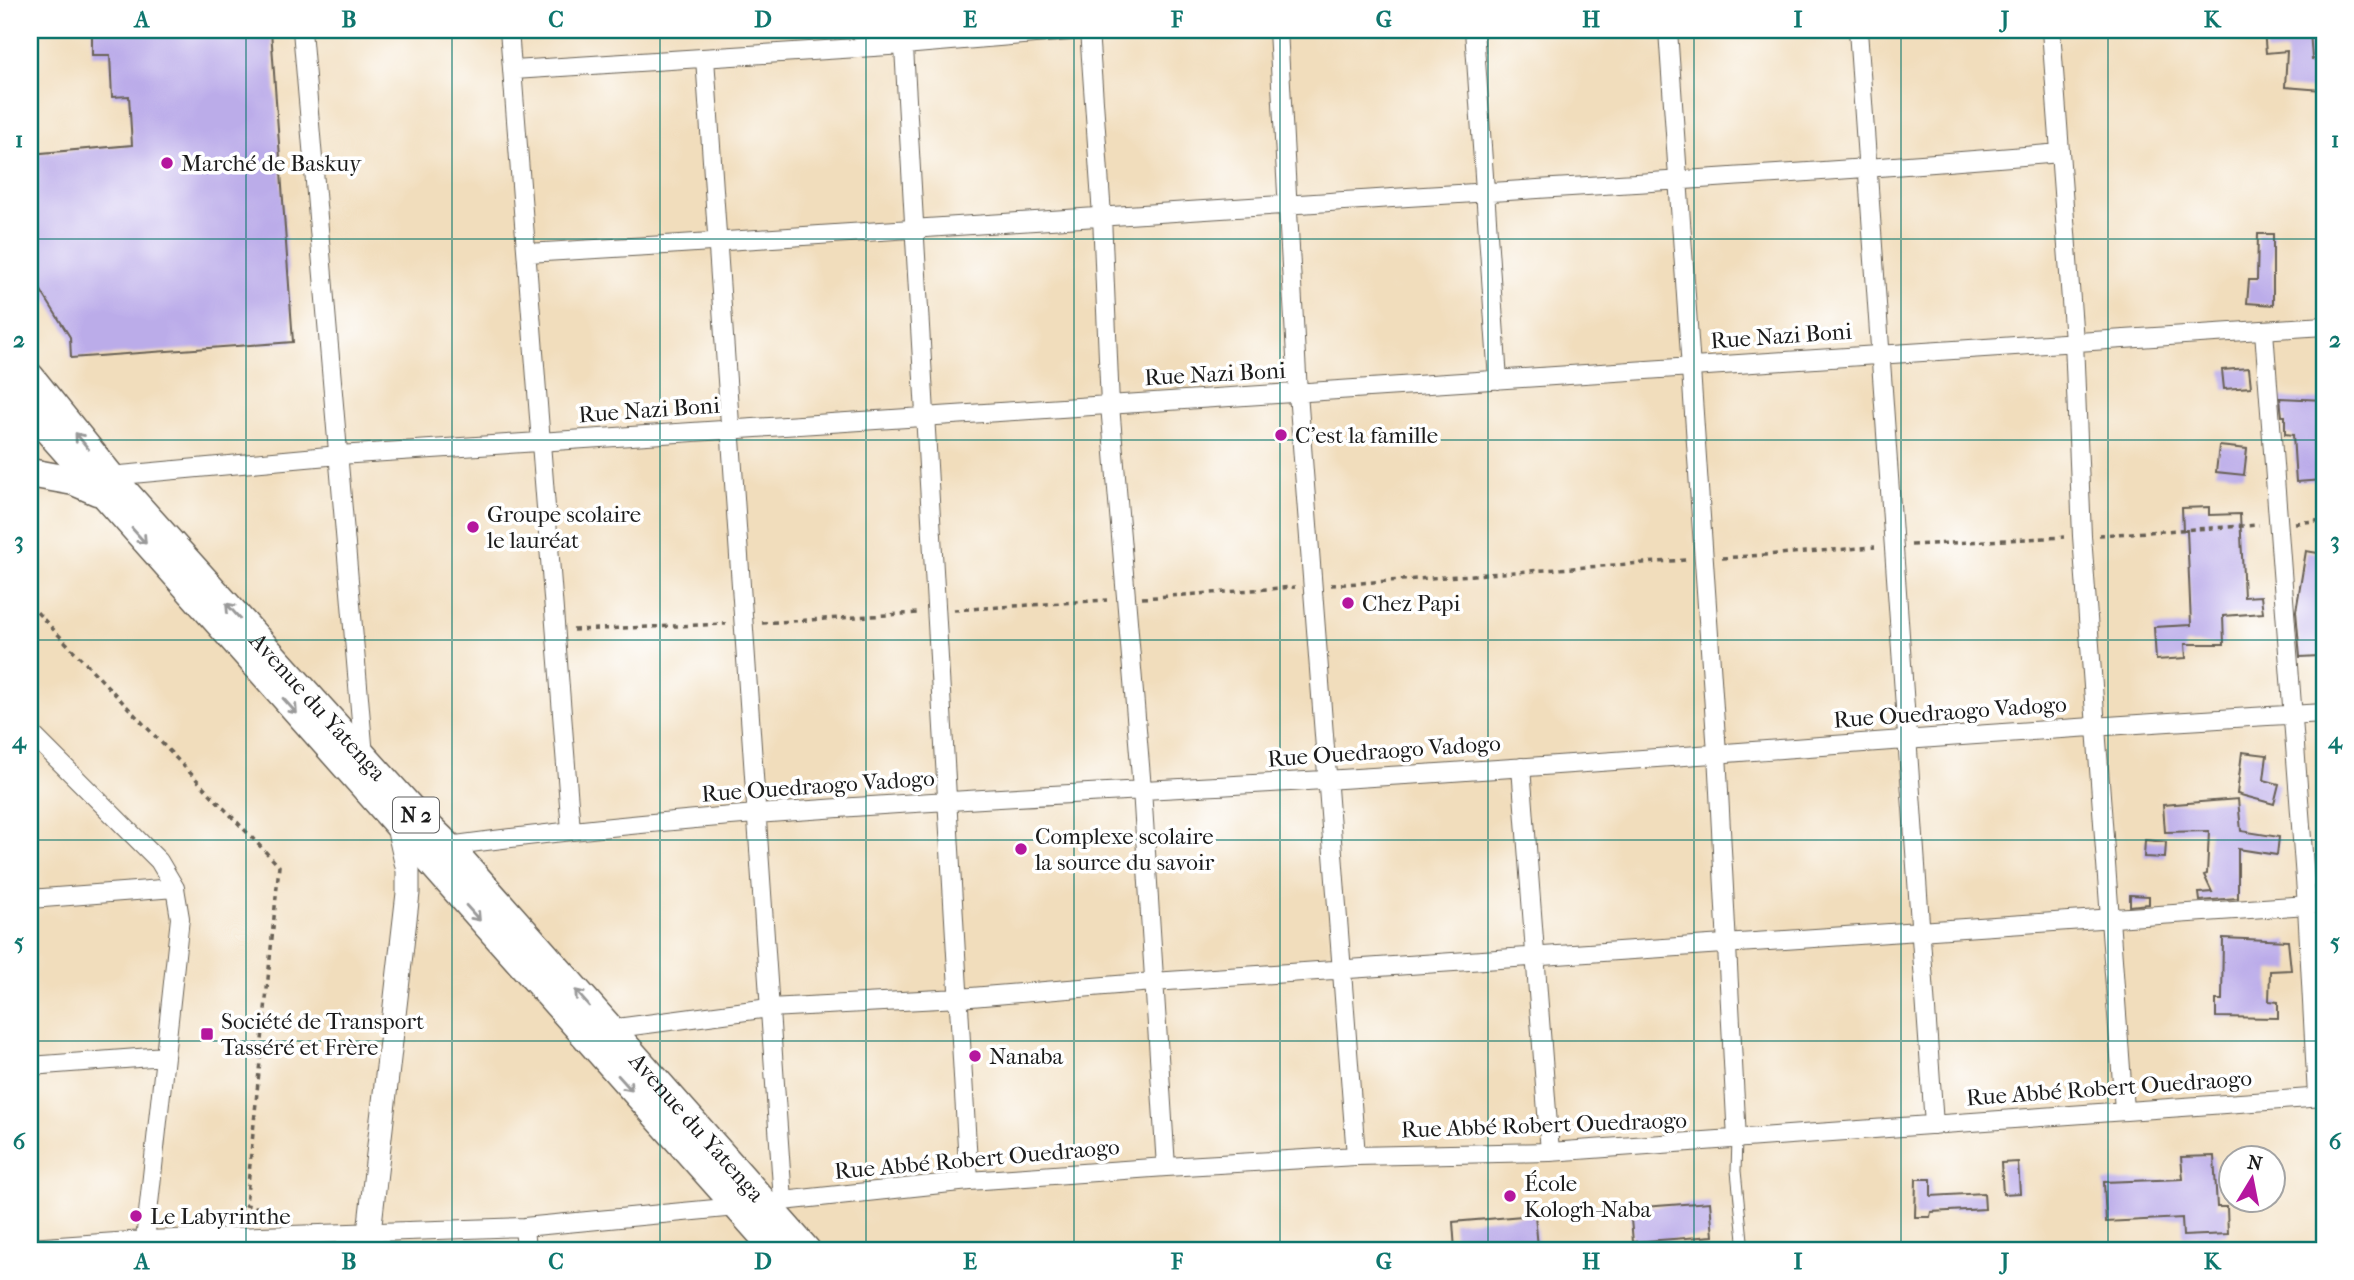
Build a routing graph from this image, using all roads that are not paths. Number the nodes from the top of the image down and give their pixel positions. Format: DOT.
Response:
graph roads {
  1 [pos="302,30"];
  2 [pos="509,30"];
  3 [pos="1083,30"];
  4 [pos="1089,30"];
  5 [pos="1278,30"];
  6 [pos="1474,30"];
  7 [pos="1668,30"];
  8 [pos="1858,30"];
  9 [pos="2051,30"];
  10 [pos="903,37"];
  11 [pos="705,58"];
  12 [pos="514,70"];
  13 [pos="2060,153"];
  14 [pos="1868,169"];
  15 [pos="1678,180"];
  16 [pos="1483,193"];
  17 [pos="1287,205"];
  18 [pos="1102,216"];
  19 [pos="915,232"];
  20 [pos="717,243"];
  21 [pos="527,253"];
  22 [pos="2324,326"];
  23 [pos="2264,331"];
  24 [pos="2074,341"];
  25 [pos="1882,354"];
  26 [pos="1690,367"];
  27 [pos="30,377"];
  28 [pos="1498,380"];
  29 [pos="1298,393"];
  30 [pos="1110,405"];
  31 [pos="30,410"];
  32 [pos="925,417"];
  33 [pos="730,429"];
  34 [pos="542,442"];
  35 [pos="339,455"];
  36 [pos="30,473"];
  37 [pos="105,484"];
  38 [pos="2324,713"];
  39 [pos="2292,715"];
  40 [pos="2096,726"];
  41 [pos="30,732"];
  42 [pos="1908,738"];
  43 [pos="1717,753"];
  44 [pos="364,756"];
  45 [pos="1521,767"];
  46 [pos="1325,780"];
  47 [pos="1142,789"];
  48 [pos="948,801"];
  49 [pos="757,813"];
  50 [pos="398,827"];
  51 [pos="571,830"];
  52 [pos="448,846"];
  53 [pos="446,883"];
  54 [pos="175,888"];
  55 [pos="408,893"];
  56 [pos="30,899"];
  57 [pos="2315,905"];
  58 [pos="2109,919"];
  59 [pos="1919,931"];
  60 [pos="1727,943"];
  61 [pos="1535,957"];
  62 [pos="1340,970"];
  63 [pos="1153,982"];
  64 [pos="959,998"];
  65 [pos="769,1008"];
  66 [pos="608,1029"];
  67 [pos="165,1056"];
  68 [pos="30,1066"];
  69 [pos="2321,1097"];
  70 [pos="2124,1110"];
  71 [pos="1934,1125"];
  72 [pos="1737,1140"];
  73 [pos="1550,1152"];
  74 [pos="1356,1156"];
  75 [pos="1166,1167"];
  76 [pos="969,1181"];
  77 [pos="775,1205"];
  78 [pos="736,1207"];
  79 [pos="524,1227"];
  80 [pos="368,1242"];
  81 [pos="144,1245"];
  82 [pos="30,1248"];
  83 [pos="527,1250"];
  84 [pos="776,1250"];
  85 [pos="806,1250"];
  86 [pos="1744,1250"];
  1 -- 35 [label="street"];
  2 -- 12 [label="street"];
  3 -- 10 [label="street"];
  4 -- 18 [label="street"];
  5 -- 17 [label="street"];
  6 -- 16 [label="street"];
  7 -- 15 [label="street"];
  8 -- 14 [label="street"];
  9 -- 13 [label="street"];
  10 -- 11 [label="street"];
  10 -- 19 [label="street"];
  11 -- 12 [label="street"];
  11 -- 20 [label="street"];
  12 -- 21 [label="street"];
  13 -- 14 [label="street"];
  13 -- 24 [label="street"];
  14 -- 15 [label="street"];
  14 -- 25 [label="street"];
  15 -- 16 [label="street"];
  15 -- 26 [label="street"];
  16 -- 17 [label="street"];
  16 -- 28 [label="street"];
  17 -- 18 [label="street"];
  17 -- 29 [label="street"];
  18 -- 19 [label="street"];
  18 -- 30 [label="street"];
  19 -- 20 [label="street"];
  19 -- 32 [label="street"];
  20 -- 21 [label="street"];
  20 -- 33 [label="street"];
  21 -- 34 [label="street"];
  22 -- 23 [label="street, Rue Nazi Boni"];
  23 -- 24 [label="street, Rue Nazi Boni"];
  23 -- 39 [label="street"];
  24 -- 25 [label="street, Rue Nazi Boni"];
  24 -- 40 [label="street"];
  25 -- 26 [label="street, Rue Nazi Boni"];
  25 -- 42 [label="street"];
  26 -- 28 [label="street, Rue Nazi Boni"];
  26 -- 43 [label="street"];
  37 -- 27 [label="main road, Avenue du Yatenga / N 2, one-way"];
  28 -- 29 [label="street, Rue Nazi Boni"];
  29 -- 30 [label="street, Rue Nazi Boni"];
  29 -- 46 [label="street"];
  30 -- 32 [label="street, Rue Nazi Boni"];
  30 -- 47 [label="street"];
  31 -- 37 [label="main road, Avenue du Yatenga / N 2"];
  32 -- 33 [label="street, Rue Nazi Boni"];
  32 -- 48 [label="street"];
  33 -- 34 [label="street, Rue Nazi Boni"];
  33 -- 49 [label="street"];
  34 -- 35 [label="street, Rue Nazi Boni"];
  34 -- 51 [label="street"];
  35 -- 37 [label="street, Rue Nazi Boni"];
  35 -- 44 [label="street"];
  36 -- 37 [label="main road"];
  44 -- 37 [label="main road, Avenue du Yatenga / N 2, one-way"];
  37 -- 50 [label="main road, Avenue du Yatenga / N 2, one-way"];
  38 -- 39 [label="street, Rue Ouedraogo Vadogo"];
  39 -- 40 [label="street, Rue Ouedraogo Vadogo"];
  39 -- 57 [label="street"];
  40 -- 42 [label="street, Rue Ouedraogo Vadogo"];
  40 -- 58 [label="street"];
  41 -- 54 [label="street"];
  42 -- 43 [label="street, Rue Ouedraogo Vadogo"];
  42 -- 59 [label="street"];
  43 -- 45 [label="street, Rue Ouedraogo Vadogo"];
  43 -- 60 [label="street"];
  44 -- 52 [label="main road, Avenue du Yatenga / N 2"];
  45 -- 46 [label="street, Rue Ouedraogo Vadogo"];
  45 -- 61 [label="street"];
  46 -- 47 [label="street, Rue Ouedraogo Vadogo"];
  46 -- 62 [label="street"];
  47 -- 48 [label="street, Rue Ouedraogo Vadogo"];
  47 -- 63 [label="street"];
  48 -- 49 [label="street, Rue Ouedraogo Vadogo"];
  48 -- 64 [label="street"];
  49 -- 51 [label="street, Rue Ouedraogo Vadogo"];
  49 -- 65 [label="street"];
  50 -- 53 [label="main road, Avenue du Yatenga / N 2"];
  50 -- 55 [label="street"];
  51 -- 52 [label="street, Rue Ouedraogo Vadogo"];
  66 -- 52 [label="main road, Avenue du Yatenga / N 2, one-way"];
  53 -- 55 [label="street"];
  53 -- 78 [label="main road, Avenue du Yatenga / N 2, one-way"];
  54 -- 56 [label="street"];
  54 -- 67 [label="street"];
  55 -- 80 [label="street"];
  57 -- 58 [label="street"];
  57 -- 69 [label="street"];
  58 -- 59 [label="street"];
  58 -- 70 [label="street"];
  59 -- 60 [label="street"];
  59 -- 71 [label="street"];
  60 -- 61 [label="street"];
  60 -- 72 [label="street"];
  61 -- 62 [label="street"];
  61 -- 73 [label="street"];
  62 -- 63 [label="street"];
  62 -- 74 [label="street"];
  63 -- 64 [label="street"];
  63 -- 75 [label="street"];
  64 -- 65 [label="street"];
  64 -- 76 [label="street"];
  65 -- 66 [label="street"];
  65 -- 77 [label="street"];
  66 -- 77 [label="main road, Avenue du Yatenga / N 2"];
  67 -- 68 [label="street"];
  67 -- 81 [label="street"];
  69 -- 70 [label="street, Rue Abbé Robert Ouedraogo"];
  70 -- 71 [label="street, Rue Abbé Robert Ouedraogo"];
  71 -- 72 [label="street, Rue Abbé Robert Ouedraogo"];
  72 -- 73 [label="street, Rue Abbé Robert Ouedraogo"];
  72 -- 86 [label="lane"];
  73 -- 74 [label="street, Rue Abbé Robert Ouedraogo"];
  74 -- 75 [label="street, Rue Abbé Robert Ouedraogo"];
  75 -- 76 [label="street, Rue Abbé Robert Ouedraogo"];
  76 -- 77 [label="street, Rue Abbé Robert Ouedraogo"];
  77 -- 78 [label="street, Rue Abbé Robert Ouedraogo"];
  77 -- 85 [label="main road, Avenue du Yatenga / N 2"];
  78 -- 79 [label="street, Rue Abbé Robert Ouedraogo"];
  78 -- 84 [label="main road, Avenue du Yatenga / N 2"];
  79 -- 80 [label="street, Rue Abbé Robert Ouedraogo"];
  79 -- 83 [label="street"];
  80 -- 81 [label="street, Rue Abbé Robert Ouedraogo"];
  81 -- 82 [label="street, Rue Abbé Robert Ouedraogo"];
}
